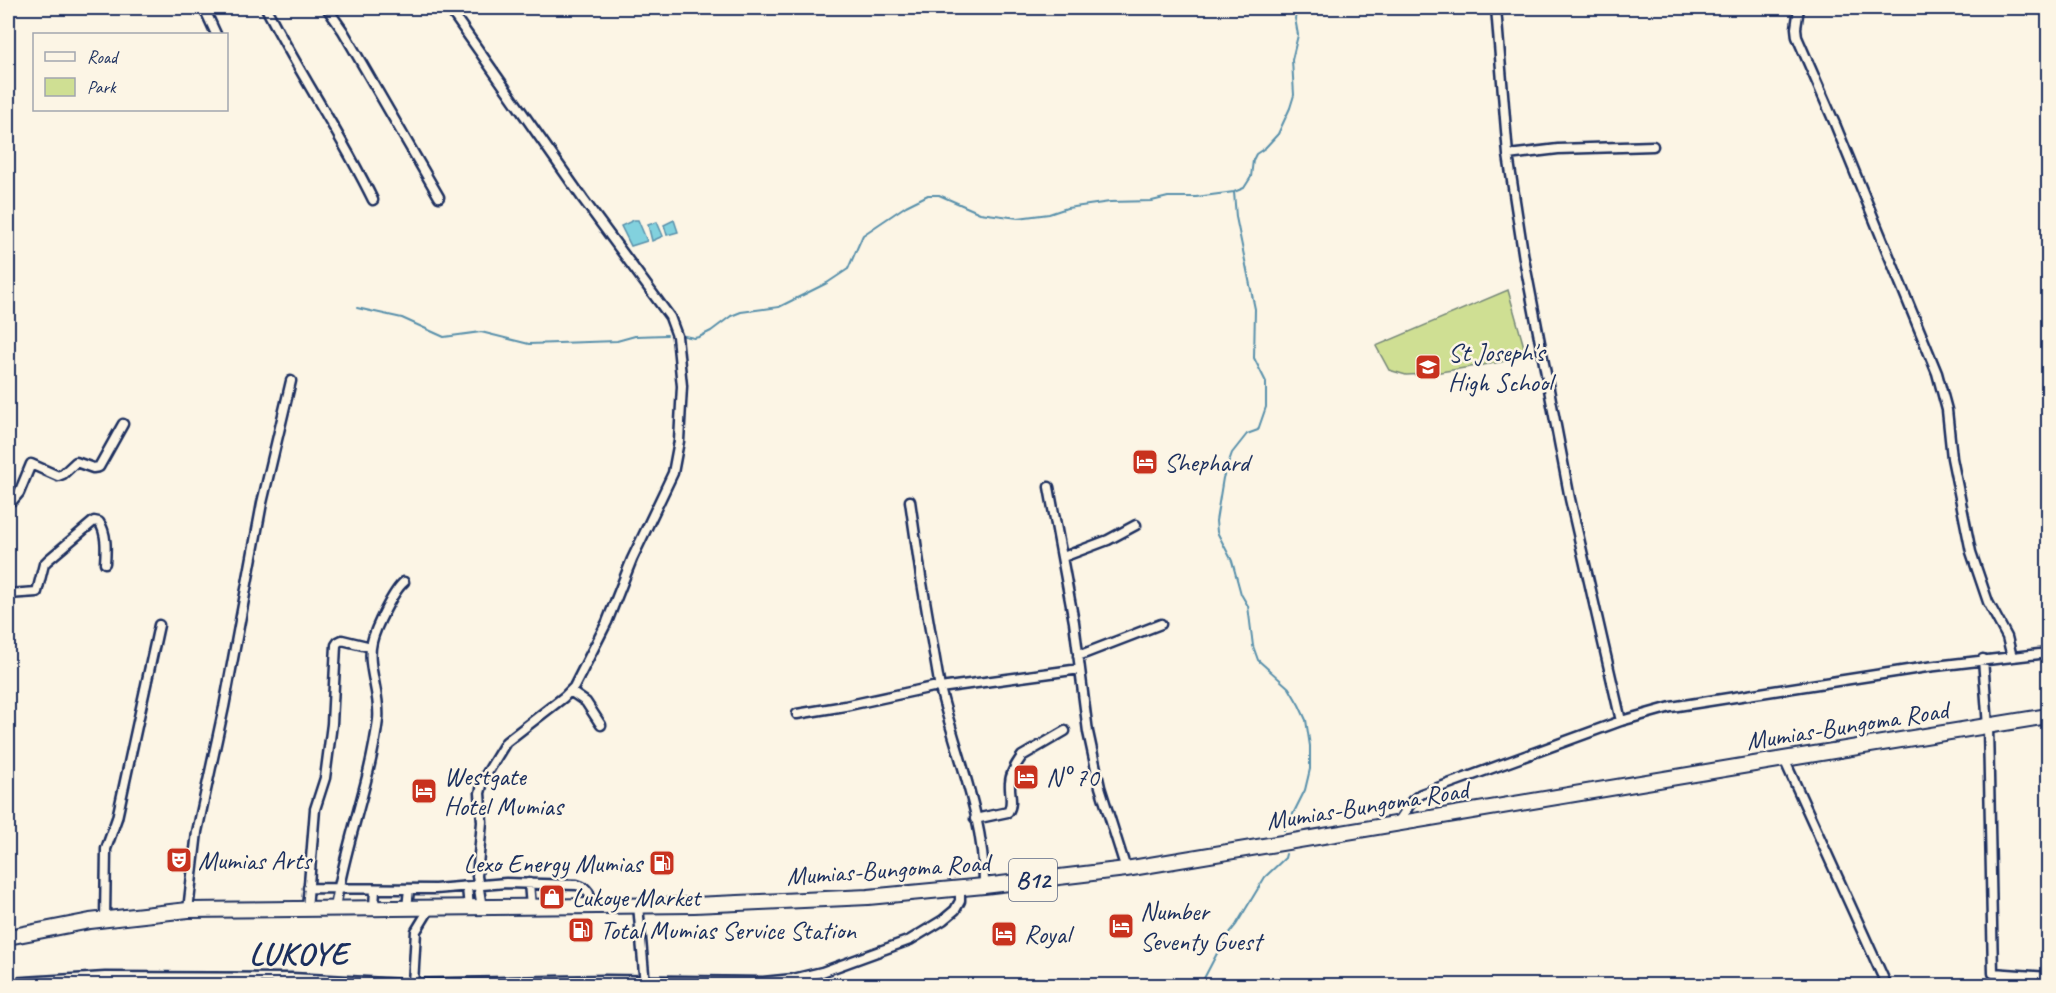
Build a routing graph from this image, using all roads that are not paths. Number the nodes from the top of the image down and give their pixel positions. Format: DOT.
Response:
graph roads {
  1 [pos="204,8"];
  2 [pos="266,8"];
  3 [pos="327,8"];
  4 [pos="449,8"];
  5 [pos="1496,8"];
  6 [pos="1799,8"];
  7 [pos="216,33"];
  8 [pos="1653,146"];
  9 [pos="1508,155"];
  10 [pos="439,197"];
  11 [pos="373,200"];
  12 [pos="291,381"];
  13 [pos="123,423"];
  14 [pos="1049,487"];
  15 [pos="8,501"];
  16 [pos="910,501"];
  17 [pos="1136,525"];
  18 [pos="1063,557"];
  19 [pos="105,563"];
  20 [pos="404,582"];
  21 [pos="8,594"];
  22 [pos="1161,624"];
  23 [pos="159,625"];
  24 [pos="371,647"];
  25 [pos="2049,653"];
  26 [pos="1078,656"];
  27 [pos="2012,657"];
  28 [pos="1983,659"];
  29 [pos="1080,669"];
  30 [pos="940,688"];
  31 [pos="570,691"];
  32 [pos="797,714"];
  33 [pos="2049,716"];
  34 [pos="1621,721"];
  35 [pos="601,725"];
  36 [pos="1988,727"];
  37 [pos="1065,731"];
  38 [pos="1784,759"];
  39 [pos="975,819"];
  40 [pos="1397,824"];
  41 [pos="1126,869"];
  42 [pos="529,883"];
  43 [pos="478,886"];
  44 [pos="984,886"];
  45 [pos="338,887"];
  46 [pos="467,887"];
  47 [pos="309,888"];
  48 [pos="375,889"];
  49 [pos="409,889"];
  50 [pos="435,889"];
  51 [pos="960,889"];
  52 [pos="638,905"];
  53 [pos="592,906"];
  54 [pos="531,907"];
  55 [pos="335,908"];
  56 [pos="374,908"];
  57 [pos="407,908"];
  58 [pos="432,908"];
  59 [pos="476,908"];
  60 [pos="307,909"];
  61 [pos="188,910"];
  62 [pos="105,919"];
  63 [pos="8,937"];
  64 [pos="2049,977"];
  65 [pos="8,983"];
  66 [pos="644,983"];
  67 [pos="407,984"];
  68 [pos="752,984"];
  69 [pos="1887,986"];
  1 -- 7 [label="street"];
  2 -- 11 [label="street"];
  3 -- 10 [label="street"];
  4 -- 31 [label="street"];
  5 -- 9 [label="street"];
  6 -- 27 [label="street"];
  8 -- 9 [label="street"];
  9 -- 34 [label="street"];
  12 -- 61 [label="street"];
  13 -- 15 [label="street"];
  14 -- 18 [label="street"];
  16 -- 30 [label="street"];
  17 -- 18 [label="street"];
  18 -- 26 [label="street"];
  19 -- 21 [label="street"];
  20 -- 24 [label="street"];
  22 -- 26 [label="street"];
  23 -- 62 [label="street"];
  24 -- 45 [label="street"];
  24 -- 47 [label="street"];
  25 -- 27 [label="street"];
  26 -- 29 [label="street"];
  27 -- 28 [label="street"];
  28 -- 34 [label="street"];
  28 -- 36 [label="street"];
  29 -- 30 [label="street"];
  29 -- 41 [label="street"];
  30 -- 32 [label="street"];
  30 -- 39 [label="street"];
  31 -- 35 [label="street"];
  31 -- 43 [label="street"];
  33 -- 36 [label="highway, Mumias-Bungoma Road / B12"];
  34 -- 40 [label="street"];
  36 -- 38 [label="highway, Mumias-Bungoma Road / B12"];
  36 -- 64 [label="street"];
  37 -- 39 [label="street"];
  38 -- 40 [label="highway, Mumias-Bungoma Road / B12"];
  38 -- 69 [label="street"];
  39 -- 44 [label="street"];
  40 -- 41 [label="highway, Mumias-Bungoma Road / B12"];
  41 -- 44 [label="highway, Mumias-Bungoma Road / B12"];
  42 -- 43 [label="street"];
  42 -- 53 [label="street"];
  42 -- 54 [label="street"];
  43 -- 46 [label="street"];
  43 -- 59 [label="street"];
  44 -- 51 [label="highway, Mumias-Bungoma Road / B12"];
  45 -- 47 [label="street"];
  45 -- 48 [label="street"];
  45 -- 55 [label="street"];
  46 -- 50 [label="street"];
  46 -- 59 [label="street"];
  47 -- 60 [label="street"];
  48 -- 49 [label="street"];
  48 -- 56 [label="street"];
  49 -- 50 [label="street"];
  49 -- 57 [label="street"];
  50 -- 58 [label="street"];
  51 -- 52 [label="highway, Mumias-Bungoma Road / B12"];
  51 -- 68 [label="street"];
  52 -- 53 [label="highway, Mumias-Bungoma Road / B12"];
  52 -- 66 [label="street"];
  53 -- 54 [label="highway, Mumias-Bungoma Road / B12"];
  54 -- 59 [label="highway, Mumias-Bungoma Road / B12"];
  55 -- 56 [label="highway, Mumias-Bungoma Road / B12"];
  55 -- 60 [label="highway, Mumias-Bungoma Road / B12"];
  56 -- 57 [label="highway, Mumias-Bungoma Road / B12"];
  57 -- 58 [label="highway, Mumias-Bungoma Road / B12"];
  58 -- 59 [label="highway, Mumias-Bungoma Road / B12"];
  58 -- 67 [label="street"];
  60 -- 61 [label="highway, Mumias-Bungoma Road / B12"];
  61 -- 62 [label="highway, Mumias-Bungoma Road / B12"];
  62 -- 63 [label="highway, Mumias-Bungoma Road / B12"];
  65 -- 67 [label="street"];
  66 -- 67 [label="street"];
  66 -- 68 [label="street"];
}
